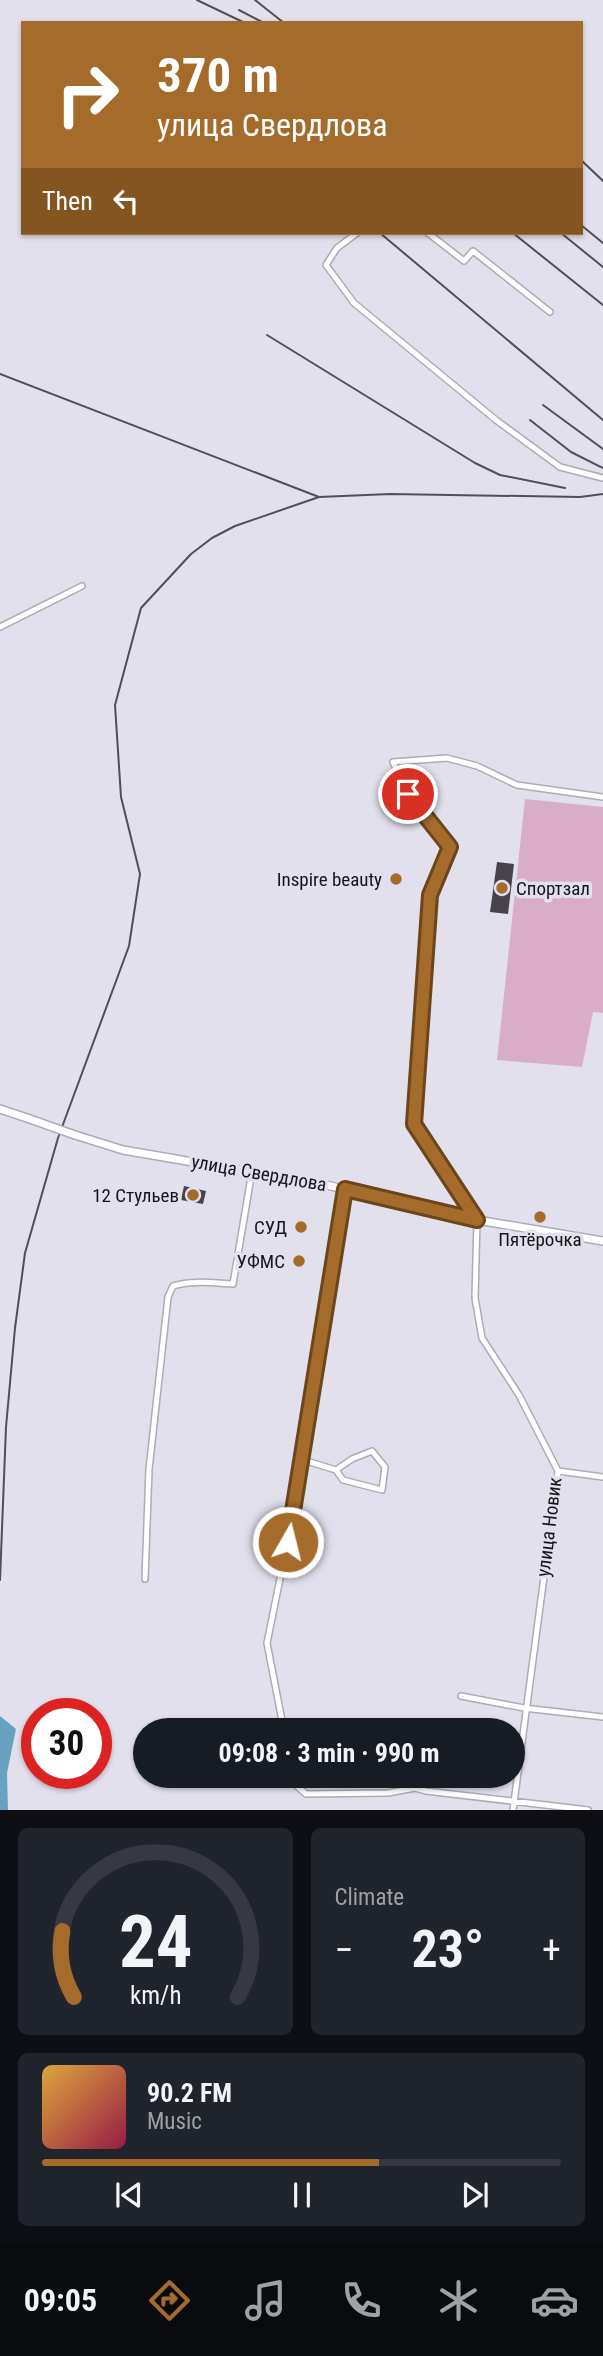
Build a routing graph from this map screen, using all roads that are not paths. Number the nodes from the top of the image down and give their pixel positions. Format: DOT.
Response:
graph roads {
  1 [pos="354,235"];
  2 [pos="431,235"];
  3 [pos="550,312"];
  4 [pos="603,478"];
  5 [pos="82,586"];
  6 [pos="0,627"];
  7 [pos="603,797"];
  8 [pos="0,1110"];
  9 [pos="252,1171"];
  10 [pos="345,1189"];
  11 [pos="477,1220"];
  12 [pos="603,1241"];
  13 [pos="300,1459"];
  14 [pos="336,1470"];
  15 [pos="558,1471"];
  16 [pos="603,1477"];
  17 [pos="145,1579"];
  18 [pos="461,1696"];
  19 [pos="524,1708"];
  20 [pos="603,1717"];
  21 [pos="281,1718"];
  22 [pos="299,1788"];
  23 [pos="415,1788"];
  24 [pos="415,1788"];
  25 [pos="514,1802"];
  26 [pos="513,1810"];
  27 [pos="588,1810"];
  1 -- 4 [label="street"];
  2 -- 3 [label="street"];
  5 -- 6 [label="street"];
  7 -- 11 [label="street"];
  8 -- 9 [label="main road, улица Свердлова, bridge"];
  9 -- 10 [label="main road, улица Свердлова"];
  9 -- 17 [label="street"];
  10 -- 11 [label="main road, улица Свердлова"];
  10 -- 13 [label="street"];
  11 -- 12 [label="main road, улица Свердлова"];
  11 -- 15 [label="street, улица Новик"];
  13 -- 14 [label="street"];
  13 -- 21 [label="street"];
  14 -- 14 [label="street"];
  15 -- 16 [label="street"];
  15 -- 19 [label="street, улица Новик"];
  18 -- 19 [label="street"];
  19 -- 20 [label="street"];
  19 -- 25 [label="street, улица Новик"];
  22 -- 23 [label="street"];
  24 -- 25 [label="street"];
  25 -- 26 [label="street, улица Новик"];
  25 -- 27 [label="street"];
}
